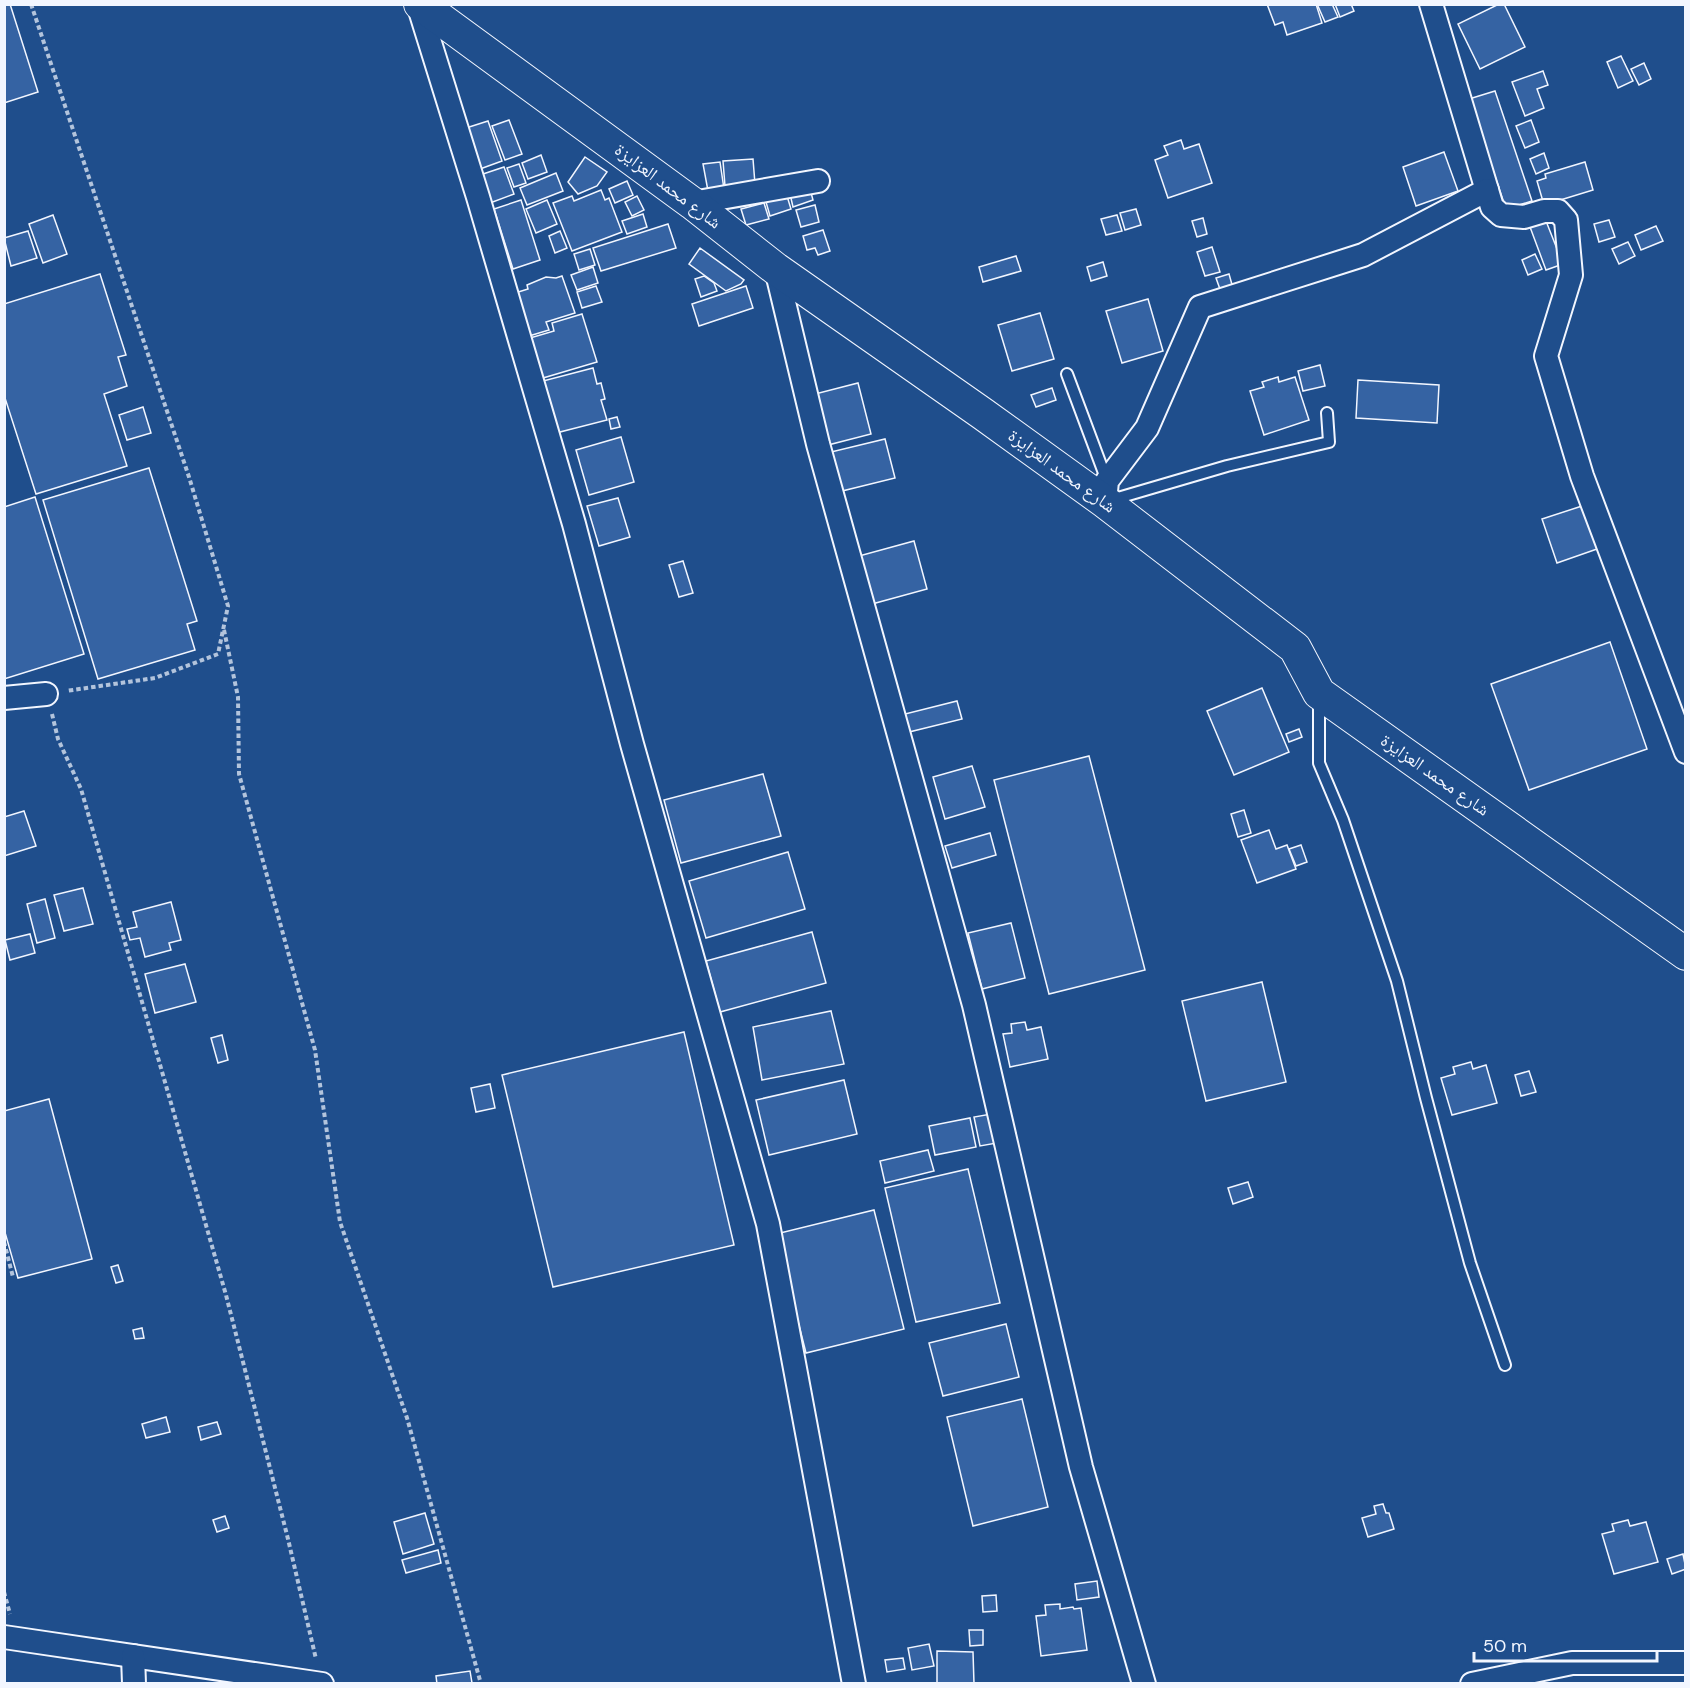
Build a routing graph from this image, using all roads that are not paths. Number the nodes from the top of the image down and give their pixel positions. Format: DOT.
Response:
graph roads {
  1 [pos="419,4"];
  2 [pos="1431,4"];
  3 [pos="818,181"];
  4 [pos="1487,190"];
  5 [pos="692,202"];
  6 [pos="776,269"];
  7 [pos="1067,374"];
  8 [pos="1327,413"];
  9 [pos="1106,492"];
  10 [pos="1319,693"];
  11 [pos="46,694"];
  12 [pos="4,698"];
  13 [pos="1686,752"];
  14 [pos="1686,954"];
  15 [pos="1505,1365"];
  16 [pos="4,1637"];
  17 [pos="133,1656"];
  18 [pos="1686,1663"];
  19 [pos="134,1683"];
  20 [pos="322,1683"];
  21 [pos="854,1683"];
  22 [pos="1144,1683"];
  23 [pos="1472,1683"];
  1 -- 5 [label="main road, شارع محمد العزايزة"];
  1 -- 21 [label="street"];
  2 -- 4 [label="street"];
  3 -- 5 [label="street"];
  4 -- 9 [label="street"];
  4 -- 13 [label="street"];
  5 -- 6 [label="main road, شارع محمد العزايزة"];
  6 -- 9 [label="main road, شارع محمد العزايزة"];
  6 -- 22 [label="street"];
  7 -- 9 [label="lane"];
  8 -- 9 [label="lane"];
  9 -- 10 [label="main road, شارع محمد العزايزة"];
  10 -- 14 [label="main road, شارع محمد العزايزة"];
  10 -- 15 [label="lane"];
  11 -- 12 [label="street"];
  16 -- 17 [label="street"];
  17 -- 19 [label="street"];
  17 -- 20 [label="street"];
  18 -- 23 [label="street"];
}
